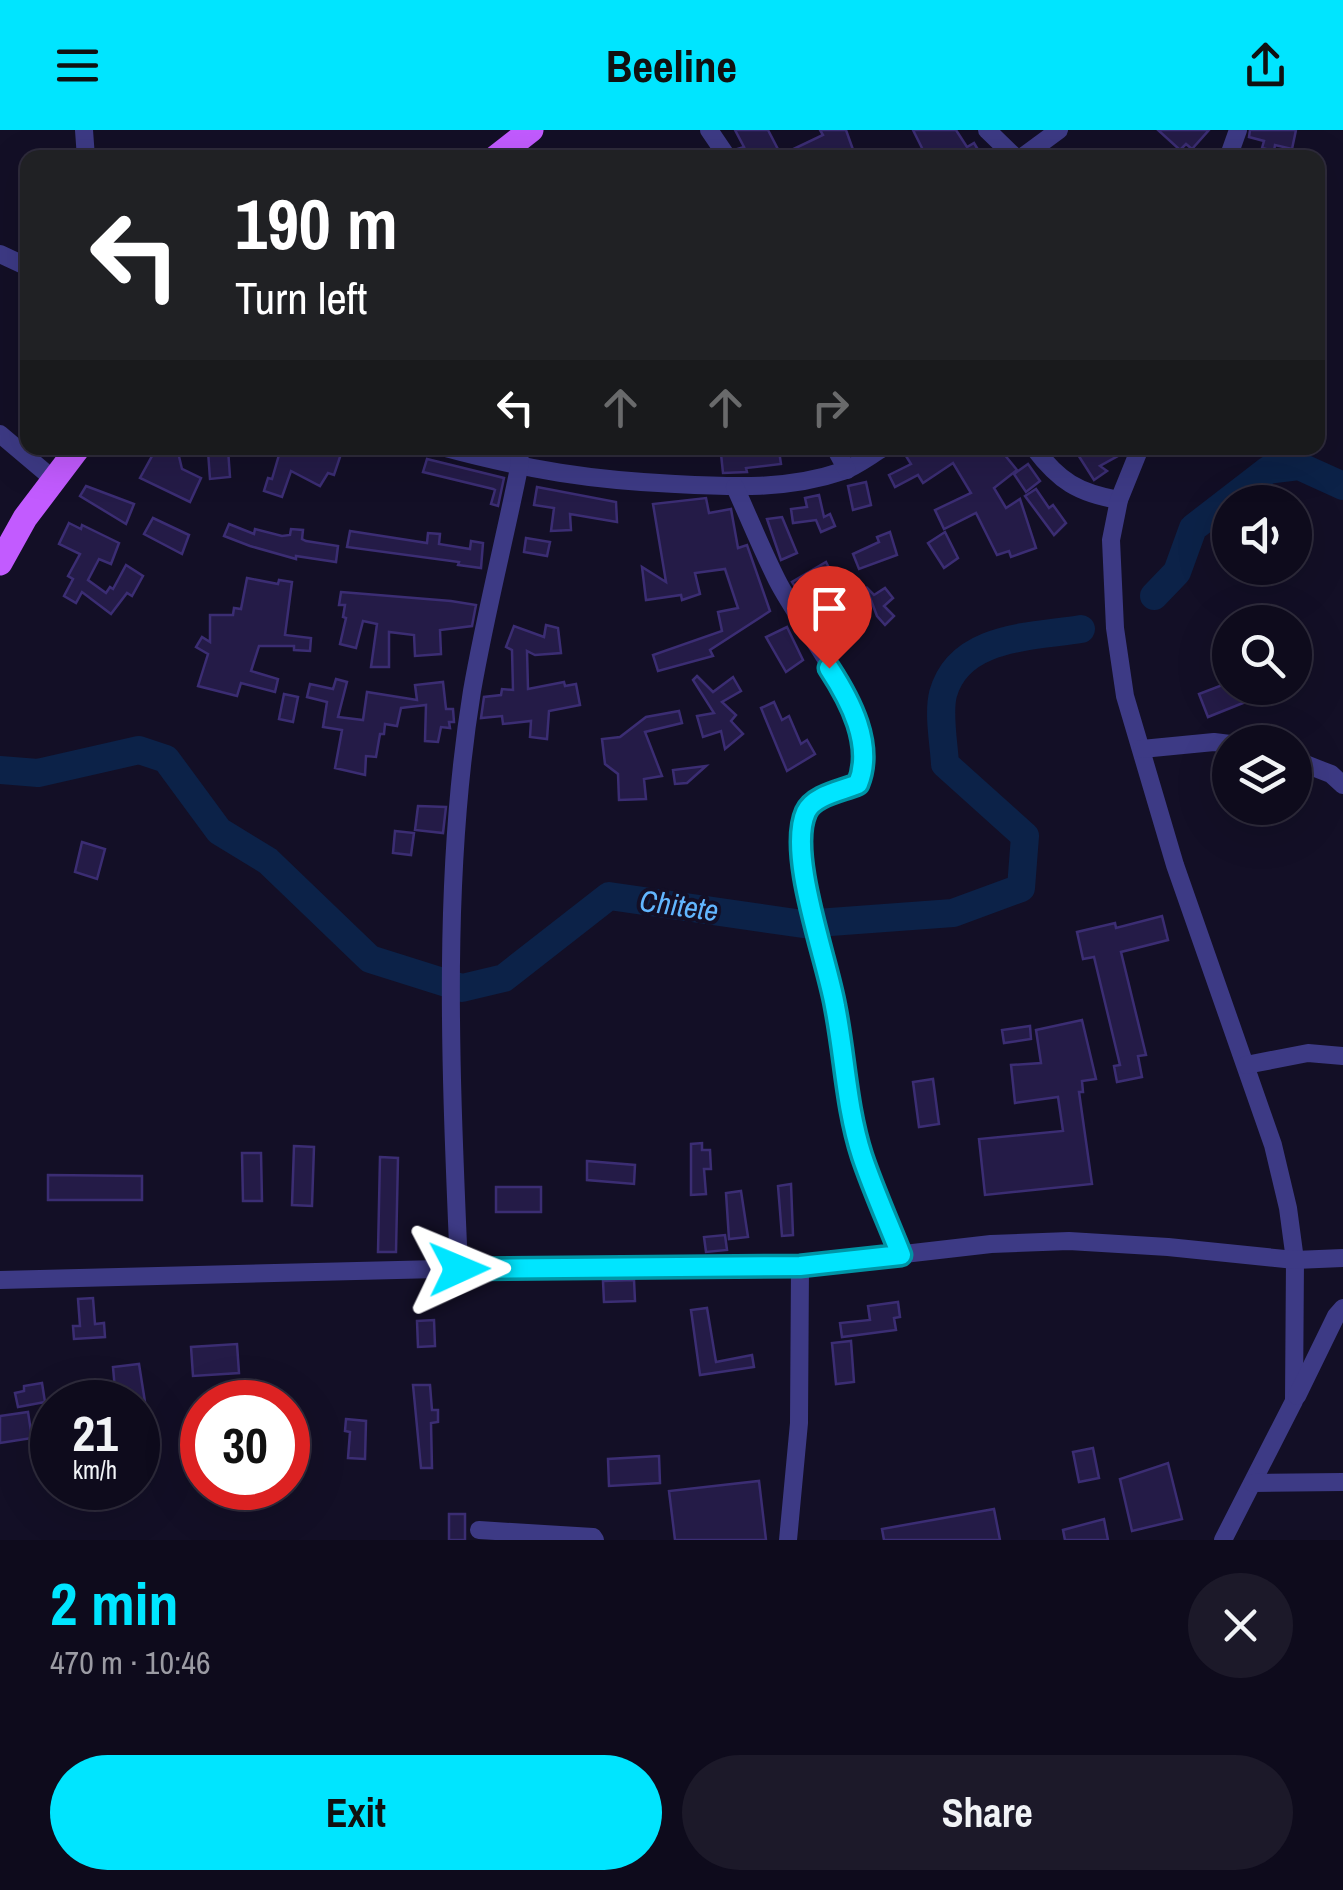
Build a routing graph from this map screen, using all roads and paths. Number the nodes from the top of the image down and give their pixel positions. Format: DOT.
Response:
graph roads {
  1 [pos="530,130"];
  2 [pos="987,130"];
  3 [pos="1059,130"];
  4 [pos="505,150"];
  5 [pos="1009,150"];
  6 [pos="1030,150"];
  7 [pos="0,434"];
  8 [pos="20,451"];
  9 [pos="25,455"];
  10 [pos="72,455"];
  11 [pos="472,455"];
  12 [pos="520,455"];
  13 [pos="839,455"];
  14 [pos="872,455"];
  15 [pos="1040,455"];
  16 [pos="1137,455"];
  17 [pos="520,468"];
  18 [pos="847,470"];
  19 [pos="52,478"];
  20 [pos="735,487"];
  21 [pos="1118,500"];
  22 [pos="0,563"];
  23 [pos="1212,742"];
  24 [pos="1142,749"];
  25 [pos="1312,766"];
  26 [pos="1343,785"];
  27 [pos="1343,1056"];
  28 [pos="1246,1066"];
  29 [pos="901,1255"];
  30 [pos="1343,1258"];
  31 [pos="1295,1260"];
  32 [pos="800,1266"];
  33 [pos="459,1269"];
  34 [pos="0,1280"];
  35 [pos="1343,1308"];
  36 [pos="1294,1401"];
  37 [pos="1253,1482"];
  38 [pos="1343,1482"];
  39 [pos="479,1530"];
  40 [pos="594,1540"];
  41 [pos="788,1540"];
  42 [pos="1223,1540"];
  1 -- 4 [label="main road"];
  2 -- 5 [label="street"];
  3 -- 6 [label="street"];
  7 -- 8 [label="street"];
  9 -- 19 [label="street"];
  10 -- 19 [label="main road"];
  11 -- 17 [label="street"];
  12 -- 17 [label="street"];
  13 -- 18 [label="street"];
  14 -- 18 [label="street"];
  15 -- 21 [label="street"];
  16 -- 21 [label="street"];
  17 -- 20 [label="street"];
  17 -- 33 [label="street"];
  18 -- 20 [label="street"];
  19 -- 22 [label="main road"];
  20 -- 29 [label="street"];
  21 -- 24 [label="street"];
  23 -- 24 [label="street"];
  24 -- 28 [label="street"];
  25 -- 26 [label="street"];
  27 -- 28 [label="street"];
  28 -- 31 [label="street"];
  29 -- 31 [label="street"];
  29 -- 32 [label="street"];
  30 -- 31 [label="street"];
  31 -- 36 [label="street"];
  32 -- 33 [label="street"];
  32 -- 41 [label="street"];
  33 -- 34 [label="street"];
  35 -- 36 [label="street"];
  36 -- 37 [label="street"];
  37 -- 38 [label="street"];
  37 -- 42 [label="street"];
  39 -- 40 [label="street"];
}
